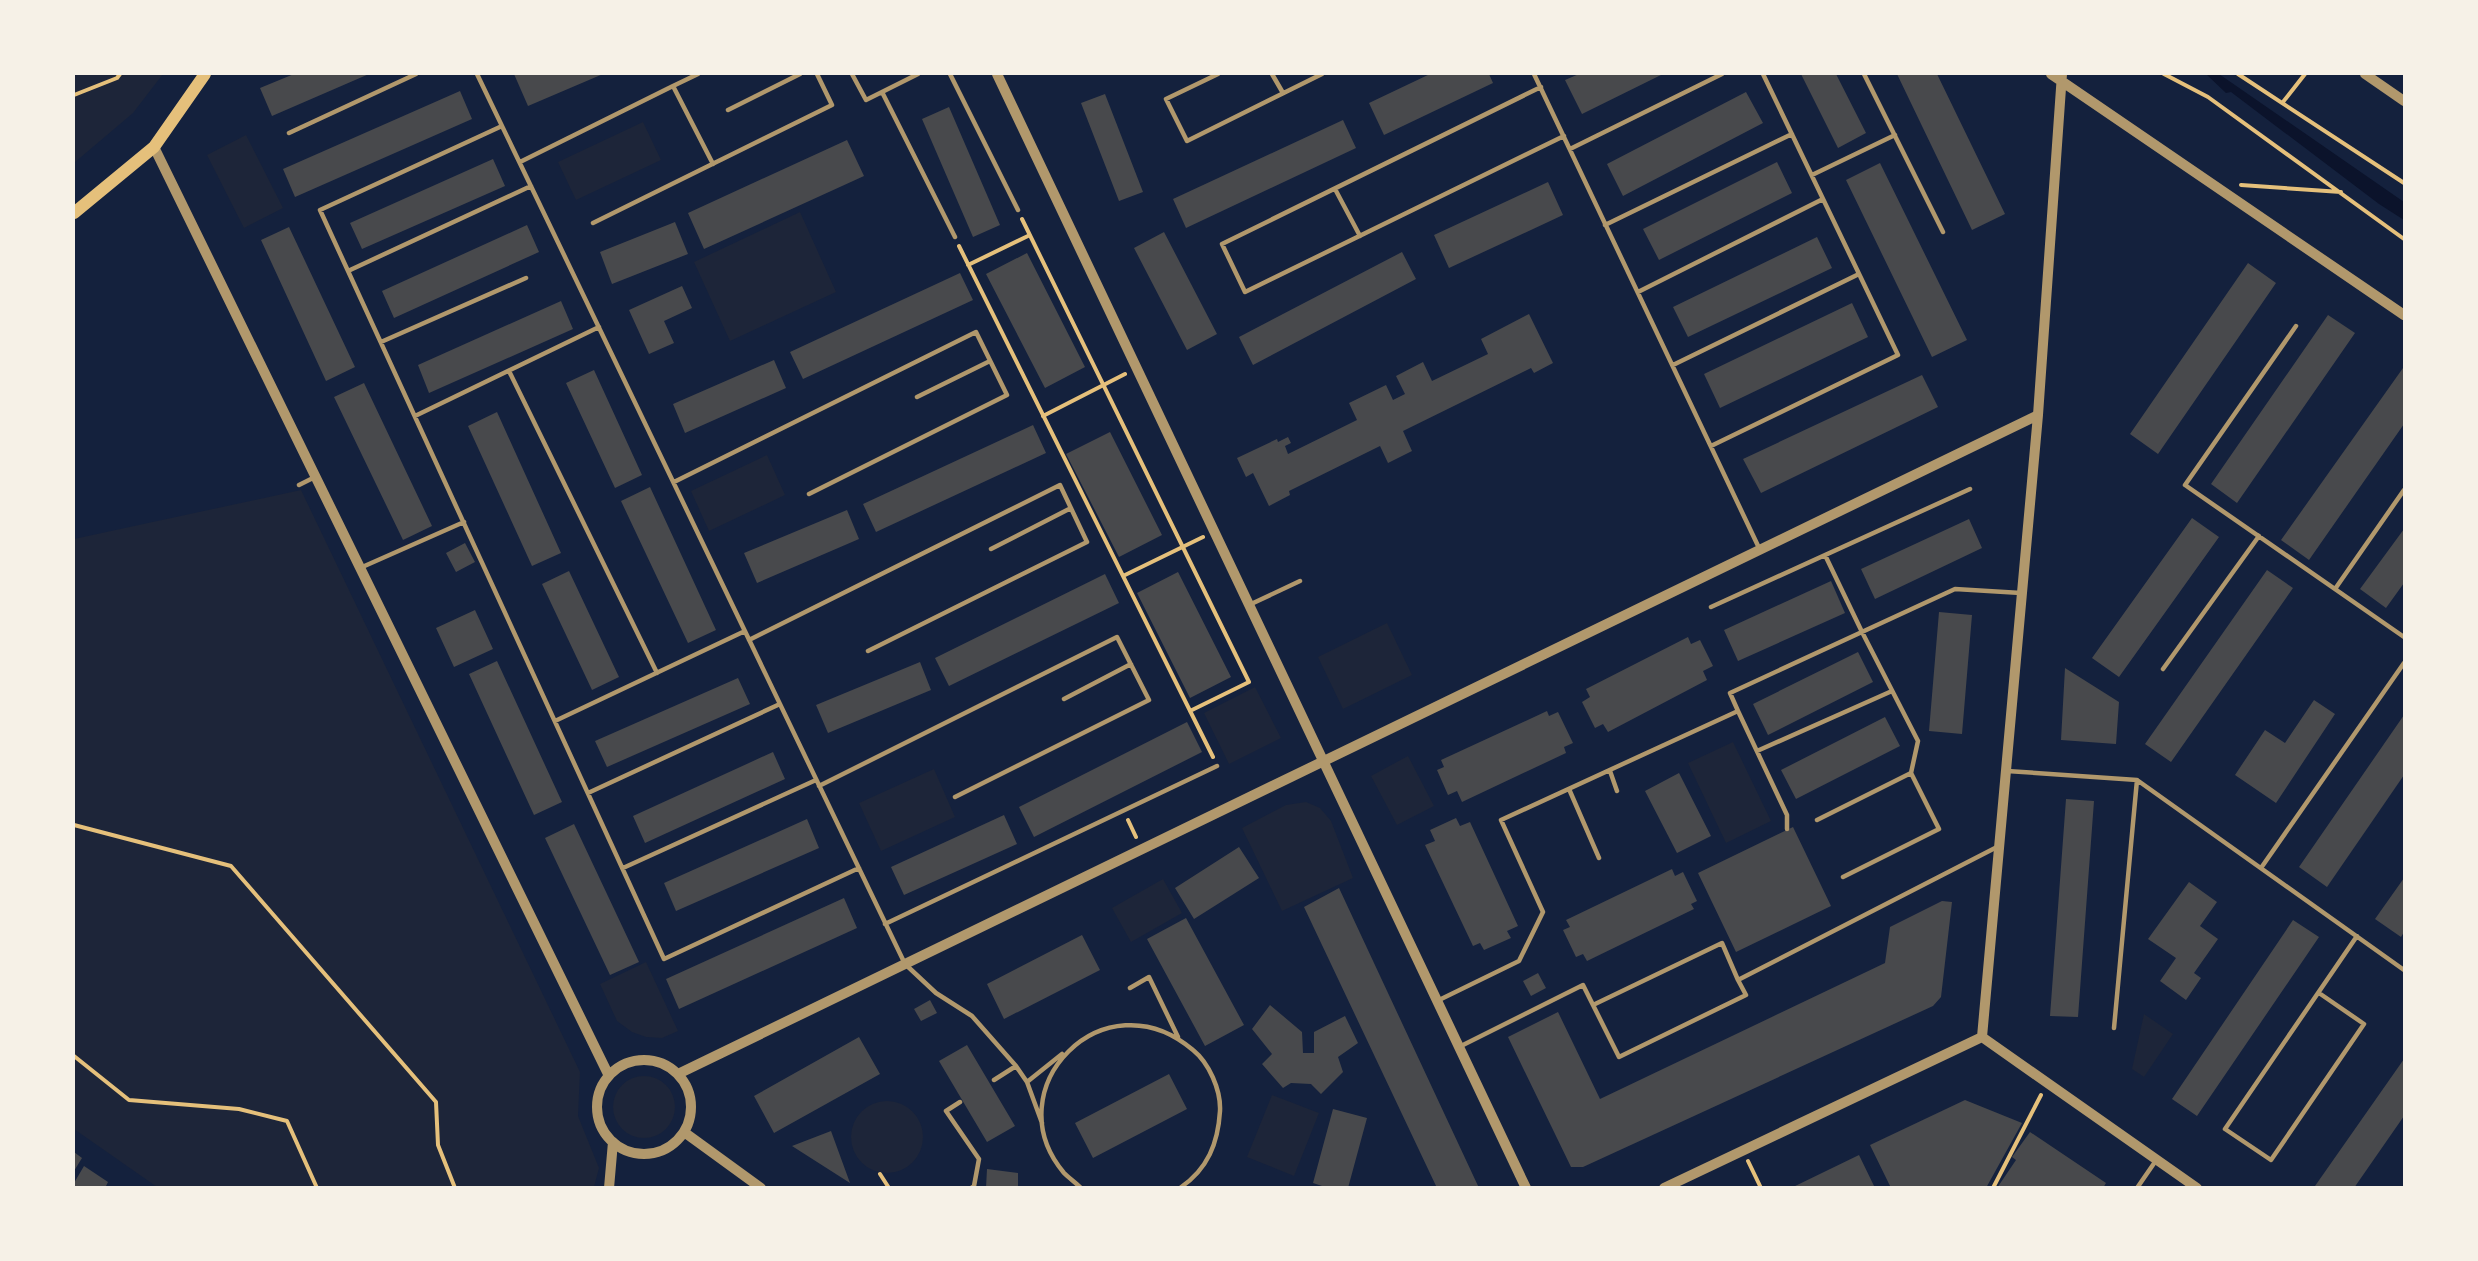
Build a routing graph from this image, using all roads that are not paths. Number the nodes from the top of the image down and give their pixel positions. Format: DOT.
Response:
graph roads {
  1 [pos="205,74"];
  2 [pos="416,74"];
  3 [pos="477,74"];
  4 [pos="698,74"];
  5 [pos="800,74"];
  6 [pos="817,74"];
  7 [pos="852,74"];
  8 [pos="918,74"];
  9 [pos="950,74"];
  10 [pos="997,74"];
  11 [pos="1218,74"];
  12 [pos="1272,74"];
  13 [pos="1322,74"];
  14 [pos="1534,74"];
  15 [pos="1722,74"];
  16 [pos="1763,74"];
  17 [pos="1864,74"];
  18 [pos="2051,74"];
  19 [pos="2365,74"];
  20 [pos="2062,77"];
  21 [pos="673,86"];
  22 [pos="1541,87"];
  23 [pos="882,92"];
  24 [pos="1283,93"];
  25 [pos="2404,101"];
  26 [pos="728,110"];
  27 [pos="502,126"];
  28 [pos="289,133"];
  29 [pos="1792,134"];
  30 [pos="1895,135"];
  31 [pos="1564,136"];
  32 [pos="154,147"];
  33 [pos="1570,149"];
  34 [pos="520,162"];
  35 [pos="712,164"];
  36 [pos="1812,175"];
  37 [pos="531,186"];
  38 [pos="1335,189"];
  39 [pos="1823,199"];
  40 [pos="1018,210"];
  41 [pos="74,213"];
  42 [pos="593,223"];
  43 [pos="1605,225"];
  44 [pos="1943,232"];
  45 [pos="1360,236"];
  46 [pos="954,237"];
  47 [pos="348,271"];
  48 [pos="1859,274"];
  49 [pos="526,278"];
  50 [pos="1638,292"];
  51 [pos="2404,315"];
  52 [pos="2296,326"];
  53 [pos="599,327"];
  54 [pos="381,342"];
  55 [pos="990,361"];
  56 [pos="1673,365"];
  57 [pos="509,371"];
  58 [pos="917,397"];
  59 [pos="2038,415"];
  60 [pos="415,416"];
  61 [pos="1711,446"];
  62 [pos="315,477"];
  63 [pos="674,482"];
  64 [pos="299,485"];
  65 [pos="1970,489"];
  66 [pos="2404,490"];
  67 [pos="809,494"];
  68 [pos="1071,508"];
  69 [pos="464,522"];
  70 [pos="2259,536"];
  71 [pos="992,549"];
  72 [pos="1760,550"];
  73 [pos="1825,555"];
  74 [pos="360,568"];
  75 [pos="1300,580"];
  76 [pos="2335,589"];
  77 [pos="2021,593"];
  78 [pos="1249,605"];
  79 [pos="1711,607"];
  80 [pos="745,631"];
  81 [pos="1862,632"];
  82 [pos="2404,637"];
  83 [pos="749,640"];
  84 [pos="868,651"];
  85 [pos="2404,663"];
  86 [pos="1131,664"];
  87 [pos="2163,669"];
  88 [pos="657,673"];
  89 [pos="1892,691"];
  90 [pos="1064,699"];
  91 [pos="780,704"];
  92 [pos="1738,711"];
  93 [pos="555,720"];
  94 [pos="1756,751"];
  95 [pos="1323,761"];
  96 [pos="1217,766"];
  97 [pos="1610,771"];
  98 [pos="2007,771"];
  99 [pos="1911,773"];
  100 [pos="816,780"];
  101 [pos="2137,780"];
  102 [pos="819,786"];
  103 [pos="1569,789"];
  104 [pos="1617,791"];
  105 [pos="588,793"];
  106 [pos="956,797"];
  107 [pos="1817,820"];
  108 [pos="1787,829"];
  109 [pos="1997,848"];
  110 [pos="1599,858"];
  111 [pos="622,868"];
  112 [pos="859,868"];
  113 [pos="2261,868"];
  114 [pos="1843,877"];
  115 [pos="885,924"];
  116 [pos="2357,936"];
  117 [pos="904,964"];
  118 [pos="2404,970"];
  119 [pos="1738,980"];
  120 [pos="1130,987"];
  121 [pos="2319,993"];
  122 [pos="1437,1001"];
  123 [pos="1593,1005"];
  124 [pos="2114,1029"];
  125 [pos="1178,1037"];
  126 [pos="1982,1038"];
  127 [pos="1082,1039"];
  128 [pos="1459,1047"];
  129 [pos="1016,1066"];
  130 [pos="678,1074"];
  131 [pos="609,1076"];
  132 [pos="994,1080"];
  133 [pos="1027,1082"];
  134 [pos="960,1102"];
  135 [pos="1042,1123"];
  136 [pos="684,1132"];
  137 [pos="613,1142"];
  138 [pos="2157,1159"];
  139 [pos="609,1188"];
  140 [pos="761,1188"];
  141 [pos="971,1188"];
  142 [pos="1082,1188"];
  143 [pos="1180,1188"];
  144 [pos="1526,1188"];
  145 [pos="1664,1188"];
  146 [pos="2137,1188"];
  147 [pos="2197,1188"];
  1 -- 32 [label="main road"];
  2 -- 28 [label="lane"];
  3 -- 27 [label="lane"];
  4 -- 21 [label="lane"];
  5 -- 26 [label="lane"];
  6 -- 35 [label="lane"];
  7 -- 23 [label="lane"];
  8 -- 23 [label="lane"];
  9 -- 40 [label="lane"];
  10 -- 78 [label="street"];
  11 -- 24 [label="lane"];
  12 -- 24 [label="lane"];
  13 -- 24 [label="lane"];
  14 -- 22 [label="lane"];
  15 -- 33 [label="lane"];
  16 -- 29 [label="lane"];
  17 -- 30 [label="lane"];
  18 -- 20 [label="street"];
  19 -- 25 [label="street"];
  20 -- 51 [label="street"];
  20 -- 59 [label="street"];
  21 -- 34 [label="lane"];
  21 -- 35 [label="lane"];
  22 -- 31 [label="lane"];
  22 -- 38 [label="lane"];
  23 -- 46 [label="lane"];
  27 -- 34 [label="lane"];
  27 -- 47 [label="lane"];
  29 -- 36 [label="lane"];
  29 -- 43 [label="lane"];
  30 -- 36 [label="lane"];
  30 -- 44 [label="lane"];
  31 -- 33 [label="lane"];
  31 -- 45 [label="lane"];
  32 -- 41 [label="main road"];
  32 -- 62 [label="street"];
  33 -- 43 [label="lane"];
  34 -- 37 [label="lane"];
  35 -- 42 [label="lane"];
  36 -- 39 [label="lane"];
  37 -- 47 [label="lane"];
  37 -- 53 [label="lane"];
  38 -- 45 [label="lane"];
  38 -- 45 [label="lane"];
  39 -- 48 [label="lane"];
  39 -- 50 [label="lane"];
  43 -- 50 [label="lane"];
  47 -- 54 [label="lane"];
  48 -- 56 [label="lane"];
  48 -- 61 [label="lane"];
  49 -- 54 [label="lane"];
  50 -- 56 [label="lane"];
  52 -- 70 [label="lane"];
  53 -- 57 [label="lane"];
  53 -- 63 [label="lane"];
  54 -- 60 [label="lane"];
  55 -- 58 [label="lane"];
  55 -- 63 [label="lane"];
  55 -- 67 [label="lane"];
  56 -- 61 [label="lane"];
  57 -- 60 [label="lane"];
  57 -- 88 [label="lane"];
  59 -- 72 [label="street"];
  59 -- 77 [label="street"];
  60 -- 69 [label="lane"];
  61 -- 72 [label="lane"];
  62 -- 64 [label="lane"];
  62 -- 74 [label="street"];
  63 -- 80 [label="lane"];
  65 -- 73 [label="lane"];
  66 -- 76 [label="lane"];
  68 -- 71 [label="lane"];
  68 -- 83 [label="lane"];
  68 -- 84 [label="lane"];
  69 -- 74 [label="lane"];
  69 -- 93 [label="lane"];
  70 -- 76 [label="lane"];
  70 -- 87 [label="lane"];
  72 -- 95 [label="street"];
  73 -- 79 [label="lane"];
  73 -- 81 [label="lane"];
  74 -- 131 [label="street"];
  75 -- 78 [label="lane"];
  76 -- 82 [label="lane"];
  77 -- 81 [label="lane"];
  77 -- 98 [label="street"];
  78 -- 95 [label="street"];
  80 -- 83 [label="lane"];
  80 -- 88 [label="lane"];
  81 -- 89 [label="lane"];
  81 -- 92 [label="lane"];
  83 -- 91 [label="lane"];
  85 -- 113 [label="lane"];
  86 -- 90 [label="lane"];
  86 -- 102 [label="lane"];
  86 -- 106 [label="lane"];
  88 -- 93 [label="lane"];
  89 -- 94 [label="lane"];
  89 -- 99 [label="lane"];
  91 -- 100 [label="lane"];
  91 -- 105 [label="lane"];
  92 -- 94 [label="lane"];
  92 -- 97 [label="lane"];
  93 -- 105 [label="lane"];
  94 -- 108 [label="lane"];
  95 -- 117 [label="street"];
  95 -- 122 [label="street"];
  96 -- 115 [label="lane"];
  97 -- 103 [label="lane"];
  97 -- 104 [label="lane"];
  98 -- 101 [label="lane"];
  98 -- 109 [label="street"];
  99 -- 107 [label="lane"];
  99 -- 114 [label="lane"];
  100 -- 102 [label="lane"];
  100 -- 111 [label="lane"];
  101 -- 113 [label="lane"];
  101 -- 124 [label="lane"];
  102 -- 112 [label="lane"];
  103 -- 110 [label="lane"];
  103 -- 122 [label="lane"];
  105 -- 111 [label="lane"];
  109 -- 119 [label="lane"];
  109 -- 126 [label="street"];
  111 -- 112 [label="lane"];
  112 -- 115 [label="lane"];
  113 -- 116 [label="lane"];
  115 -- 117 [label="lane"];
  116 -- 118 [label="lane"];
  116 -- 121 [label="lane"];
  117 -- 129 [label="lane"];
  117 -- 130 [label="street"];
  119 -- 123 [label="lane"];
  119 -- 123 [label="lane"];
  120 -- 125 [label="lane"];
  121 -- 121 [label="lane"];
  122 -- 128 [label="street"];
  123 -- 128 [label="lane"];
  125 -- 127 [label="lane"];
  125 -- 143 [label="lane"];
  126 -- 138 [label="street"];
  126 -- 145 [label="street"];
  127 -- 133 [label="lane"];
  127 -- 135 [label="lane"];
  128 -- 144 [label="street"];
  129 -- 132 [label="lane"];
  129 -- 133 [label="lane"];
  130 -- 131 [label="street"];
  130 -- 136 [label="street"];
  131 -- 137 [label="street"];
  133 -- 135 [label="lane"];
  134 -- 141 [label="lane"];
  135 -- 142 [label="lane"];
  136 -- 137 [label="street"];
  136 -- 140 [label="street"];
  137 -- 139 [label="street"];
  138 -- 146 [label="lane"];
  138 -- 147 [label="street"];
}
